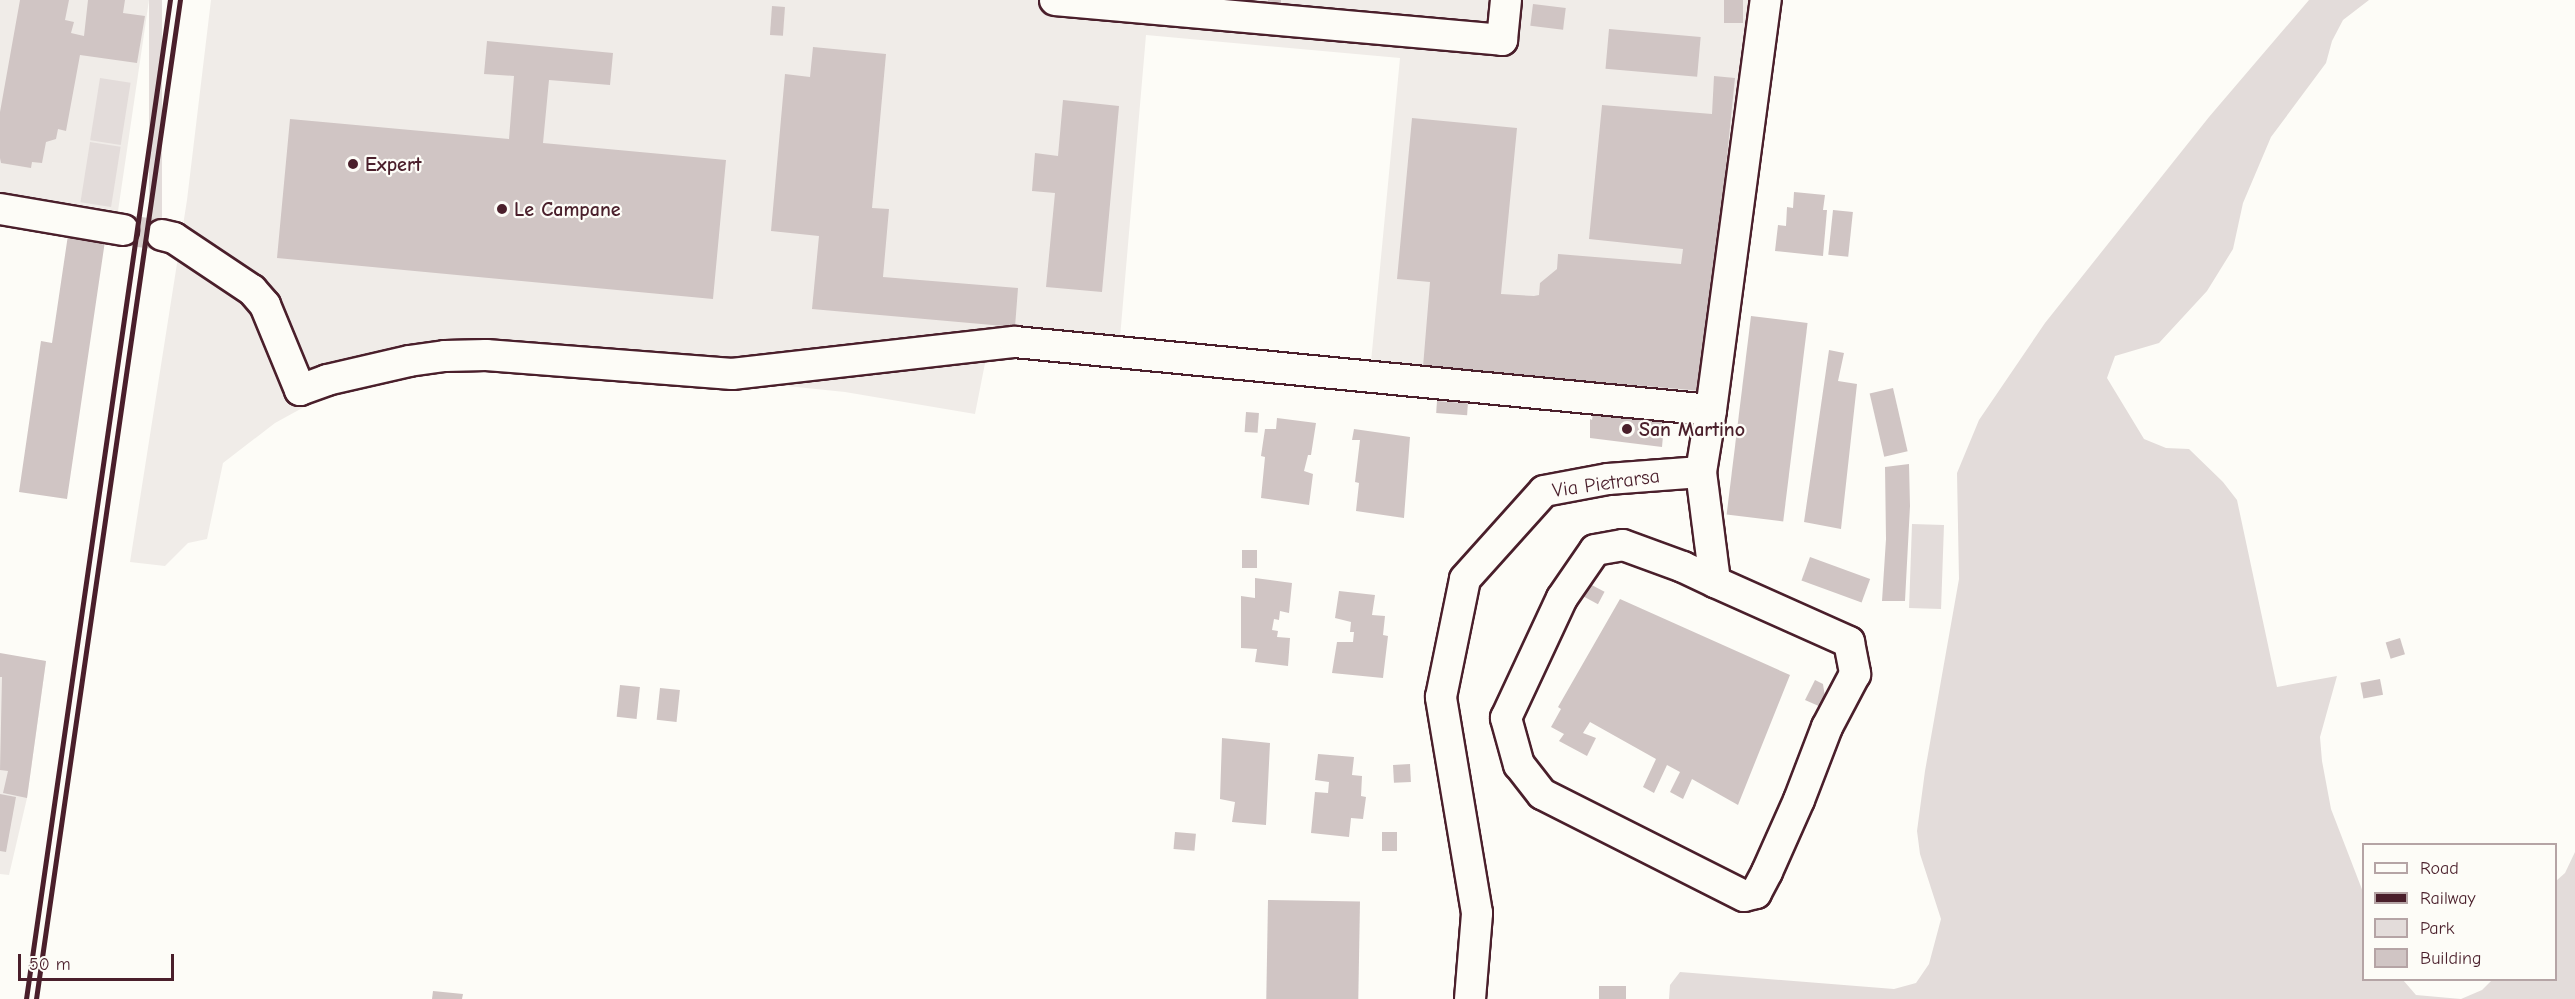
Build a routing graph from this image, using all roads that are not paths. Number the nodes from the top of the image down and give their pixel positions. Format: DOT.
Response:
graph roads {
  1 [pos="1055,0"];
  2 [pos="1506,0"];
  3 [pos="1766,0"];
  4 [pos="0,209"];
  5 [pos="123,230"];
  6 [pos="162,235"];
  7 [pos="1711,410"];
  8 [pos="1701,472"];
  9 [pos="1715,582"];
  10 [pos="1470,999"];
  1 -- 2 [label="street"];
  3 -- 7 [label="street"];
  4 -- 5 [label="street"];
  6 -- 7 [label="street"];
  7 -- 8 [label="street"];
  8 -- 9 [label="street"];
  8 -- 10 [label="street, Via Pietrarsa"];
  9 -- 9 [label="street"];
}
